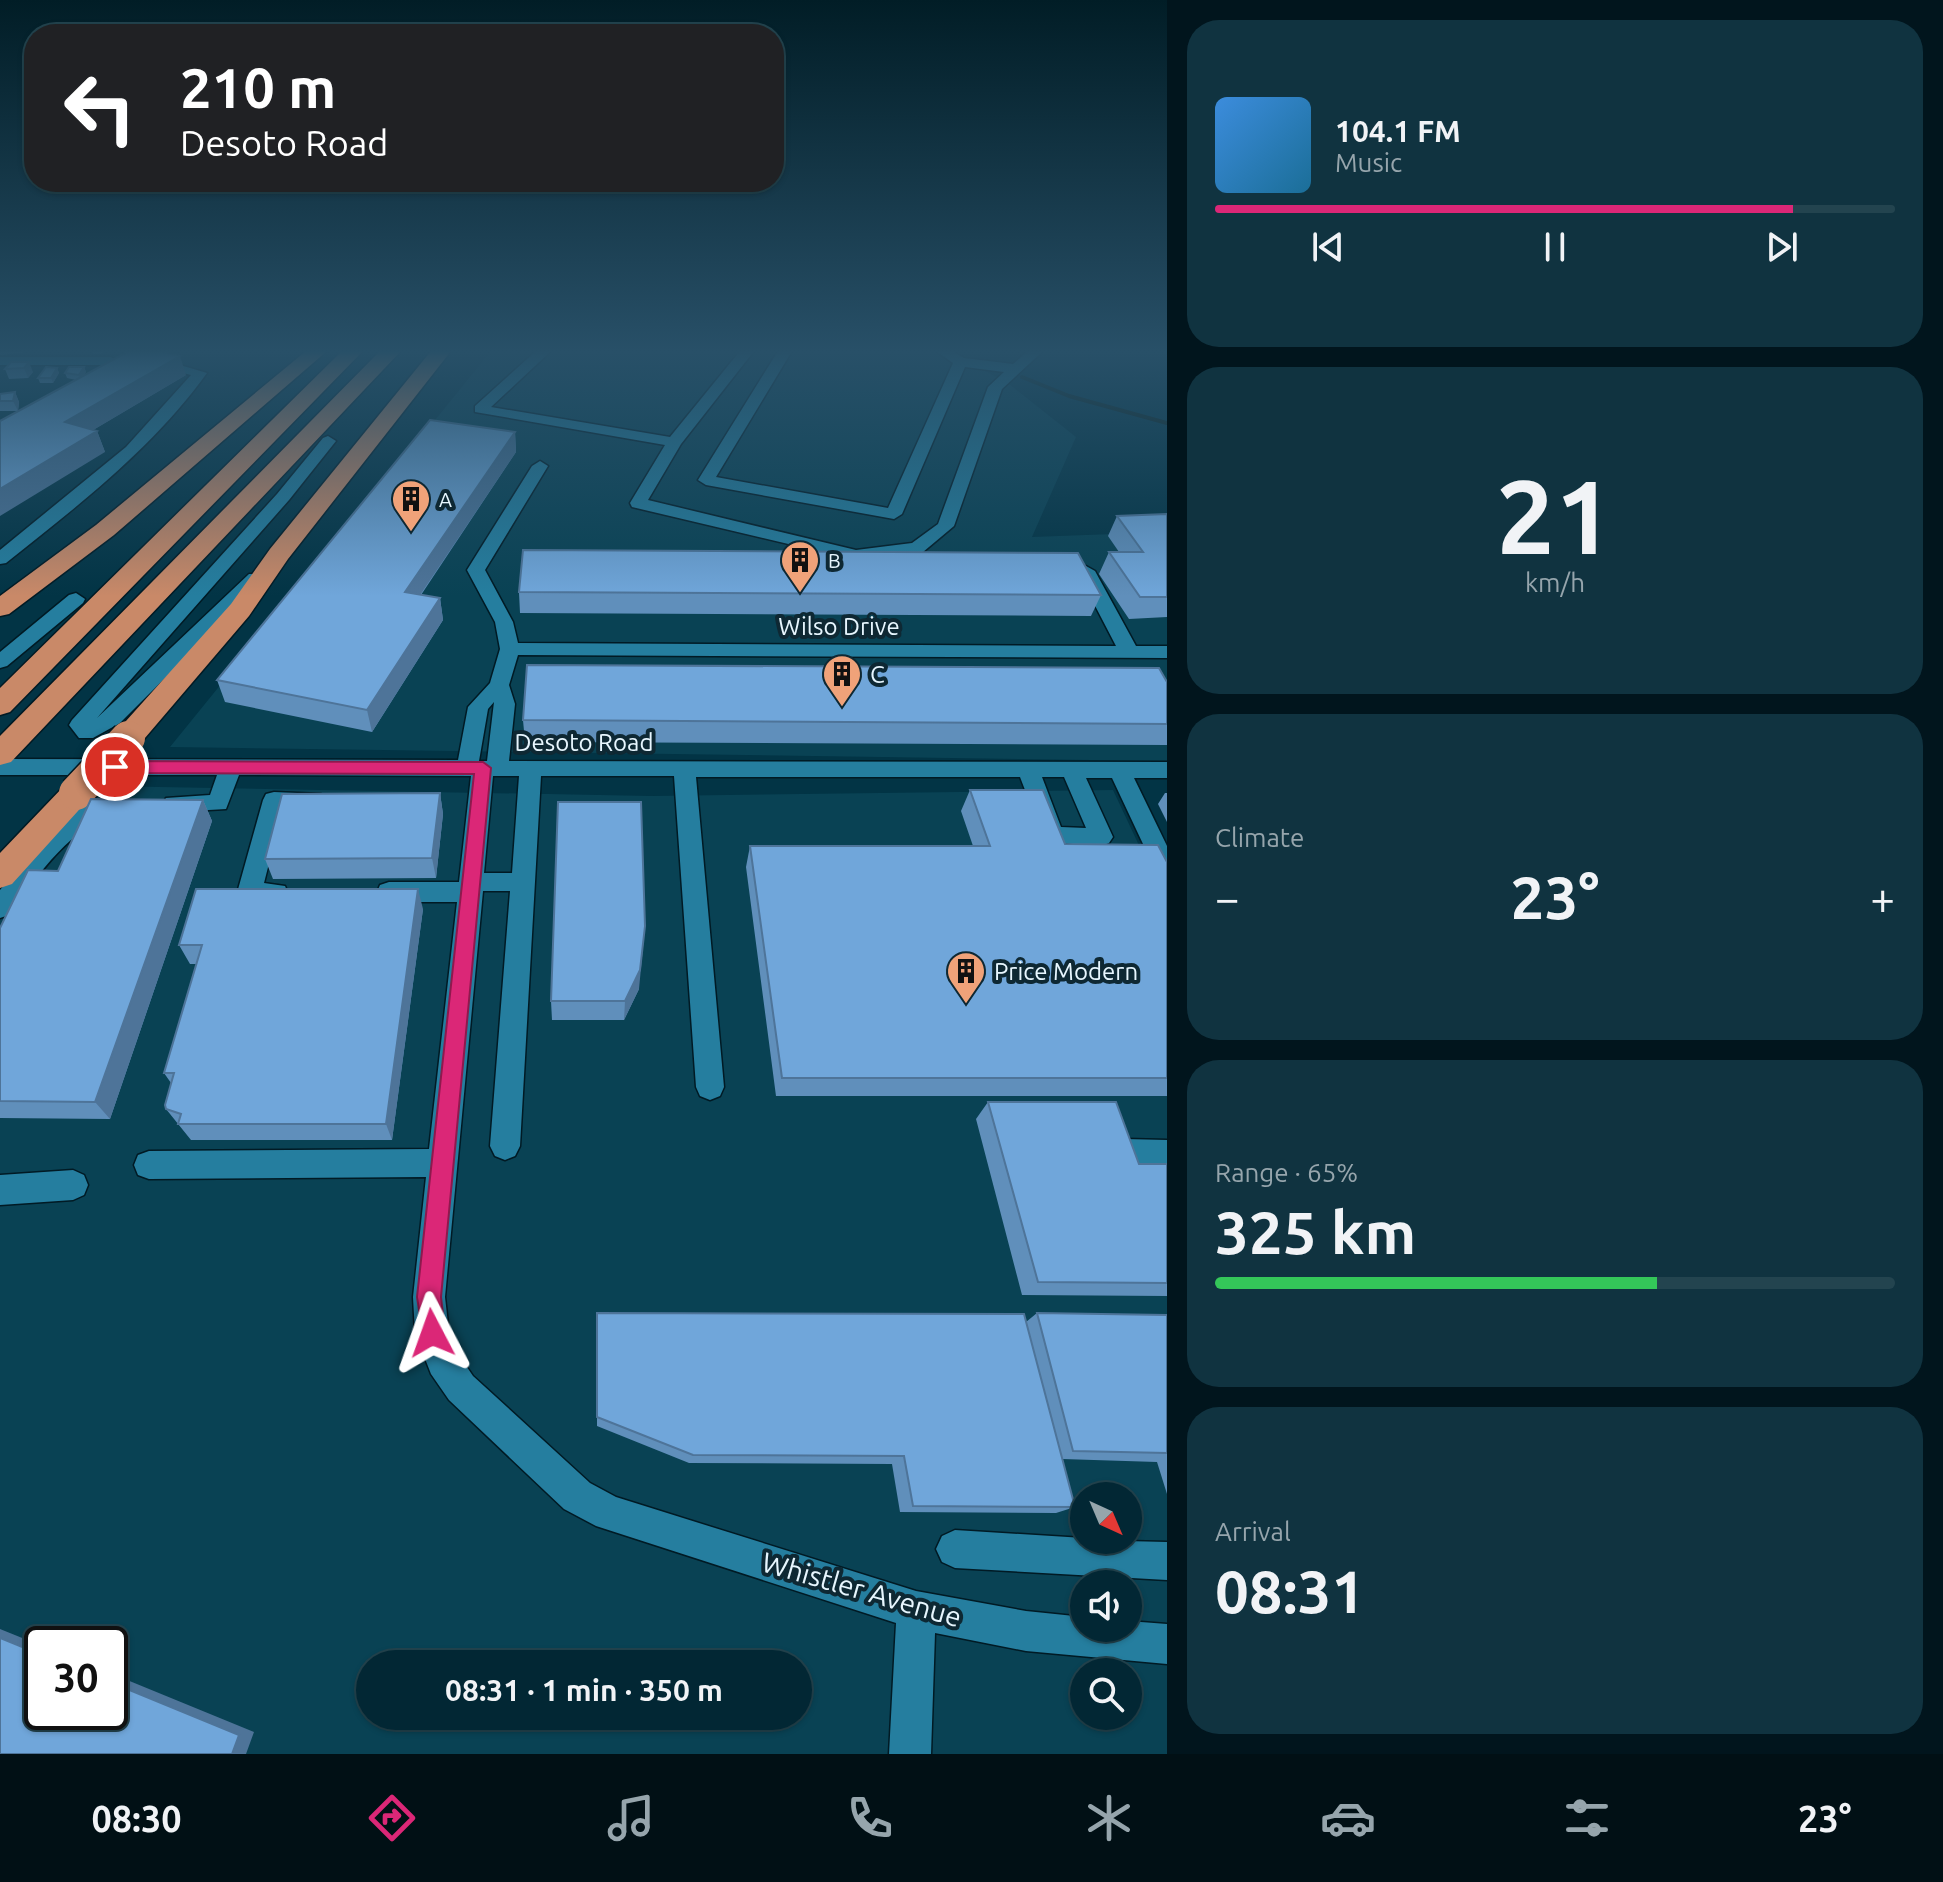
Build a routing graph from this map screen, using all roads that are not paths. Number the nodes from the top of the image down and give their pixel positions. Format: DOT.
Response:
graph roads {
  1 [pos="150,433"];
  2 [pos="219,433"];
  3 [pos="222,433"];
  4 [pos="271,433"];
  5 [pos="312,433"];
  6 [pos="377,433"];
  7 [pos="620,433"];
  8 [pos="681,433"];
  9 [pos="735,433"];
  10 [pos="929,433"];
  11 [pos="979,433"];
  12 [pos="328,441"];
  13 [pos="674,442"];
  14 [pos="184,466"];
  15 [pos="540,466"];
  16 [pos="279,554"];
  17 [pos="1077,556"];
  18 [pos="0,559"];
  19 [pos="76,599"];
  20 [pos="0,608"];
  21 [pos="510,649"];
  22 [pos="1167,652"];
  23 [pos="1130,653"];
  24 [pos="0,662"];
  25 [pos="499,685"];
  26 [pos="0,705"];
  27 [pos="8,746"];
  28 [pos="0,767"];
  29 [pos="231,767"];
  30 [pos="482,768"];
  31 [pos="531,768"];
  32 [pos="684,769"];
  33 [pos="1028,770"];
  34 [pos="1072,770"];
  35 [pos="1119,770"];
  36 [pos="1167,770"];
  37 [pos="334,800"];
  38 [pos="1167,870"];
  39 [pos="0,875"];
  40 [pos="523,882"];
  41 [pos="471,887"];
  42 [pos="296,893"];
  43 [pos="360,893"];
  44 [pos="0,908"];
  45 [pos="710,1087"];
  46 [pos="505,1146"];
  47 [pos="1125,1153"];
  48 [pos="1167,1154"];
  49 [pos="443,1163"];
  50 [pos="149,1165"];
  51 [pos="73,1185"];
  52 [pos="0,1190"];
  53 [pos="955,1549"];
  54 [pos="1167,1561"];
  55 [pos="916,1610"];
  56 [pos="1167,1644"];
  57 [pos="910,1754"];
  1 -- 18 [label="street"];
  2 -- 14 [label="highway"];
  3 -- 14 [label="highway"];
  4 -- 26 [label="highway"];
  5 -- 27 [label="highway"];
  6 -- 16 [label="highway"];
  7 -- 13 [label="street"];
  8 -- 13 [label="street"];
  9 -- 10 [label="street"];
  11 -- 13 [label="street"];
  12 -- 16 [label="street"];
  14 -- 20 [label="highway"];
  15 -- 21 [label="street"];
  16 -- 39 [label="highway, bridge"];
  17 -- 23 [label="street"];
  19 -- 24 [label="street"];
  21 -- 23 [label="street, Wilso Drive"];
  21 -- 25 [label="street"];
  22 -- 23 [label="street, Wilso Drive"];
  25 -- 30 [label="street"];
  25 -- 30 [label="street"];
  28 -- 29 [label="street, Desoto Road"];
  29 -- 30 [label="street, Desoto Road"];
  29 -- 44 [label="street"];
  30 -- 31 [label="street, Desoto Road"];
  30 -- 41 [label="street, Whistler Avenue"];
  31 -- 32 [label="street, Desoto Road"];
  31 -- 40 [label="street"];
  32 -- 33 [label="street, Desoto Road"];
  32 -- 45 [label="street"];
  33 -- 34 [label="street, Desoto Road"];
  33 -- 34 [label="street"];
  34 -- 35 [label="street, Desoto Road"];
  35 -- 36 [label="street, Desoto Road"];
  35 -- 38 [label="street"];
  37 -- 42 [label="street"];
  40 -- 41 [label="street"];
  40 -- 46 [label="street"];
  41 -- 43 [label="street"];
  41 -- 49 [label="street, Whistler Avenue"];
  47 -- 48 [label="street"];
  49 -- 50 [label="street"];
  49 -- 55 [label="street, Whistler Avenue"];
  51 -- 52 [label="street"];
  53 -- 54 [label="street"];
  55 -- 56 [label="street, Whistler Avenue"];
  55 -- 57 [label="street"];
}
